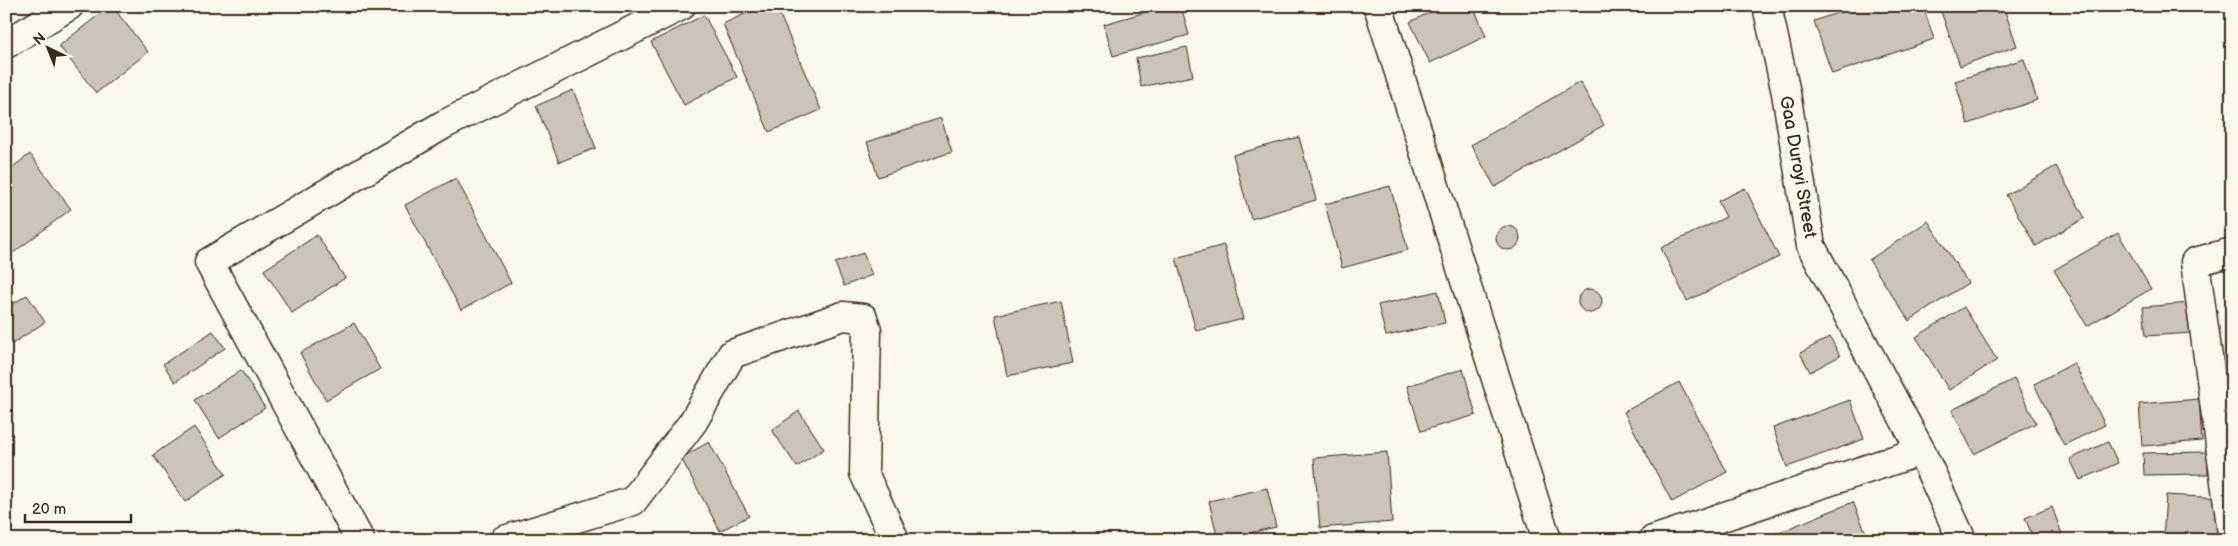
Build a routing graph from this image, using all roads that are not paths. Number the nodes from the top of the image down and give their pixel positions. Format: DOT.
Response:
graph roads {
  1 [pos="69,6"];
  2 [pos="681,6"];
  3 [pos="1378,6"];
  4 [pos="1772,8"];
  5 [pos="6,44"];
  6 [pos="2232,252"];
  7 [pos="1922,451"];
  8 [pos="2232,533"];
  9 [pos="360,540"];
  10 [pos="504,540"];
  11 [pos="895,540"];
  12 [pos="1547,540"];
  13 [pos="1653,540"];
  14 [pos="1962,540"];
  1 -- 5 [label="street"];
  2 -- 9 [label="street"];
  3 -- 12 [label="street"];
  4 -- 7 [label="street, Gaa Duroyi Street"];
  6 -- 8 [label="street"];
  7 -- 13 [label="street"];
  7 -- 14 [label="street, Gaa Duroyi Street"];
  10 -- 11 [label="street"];
}
